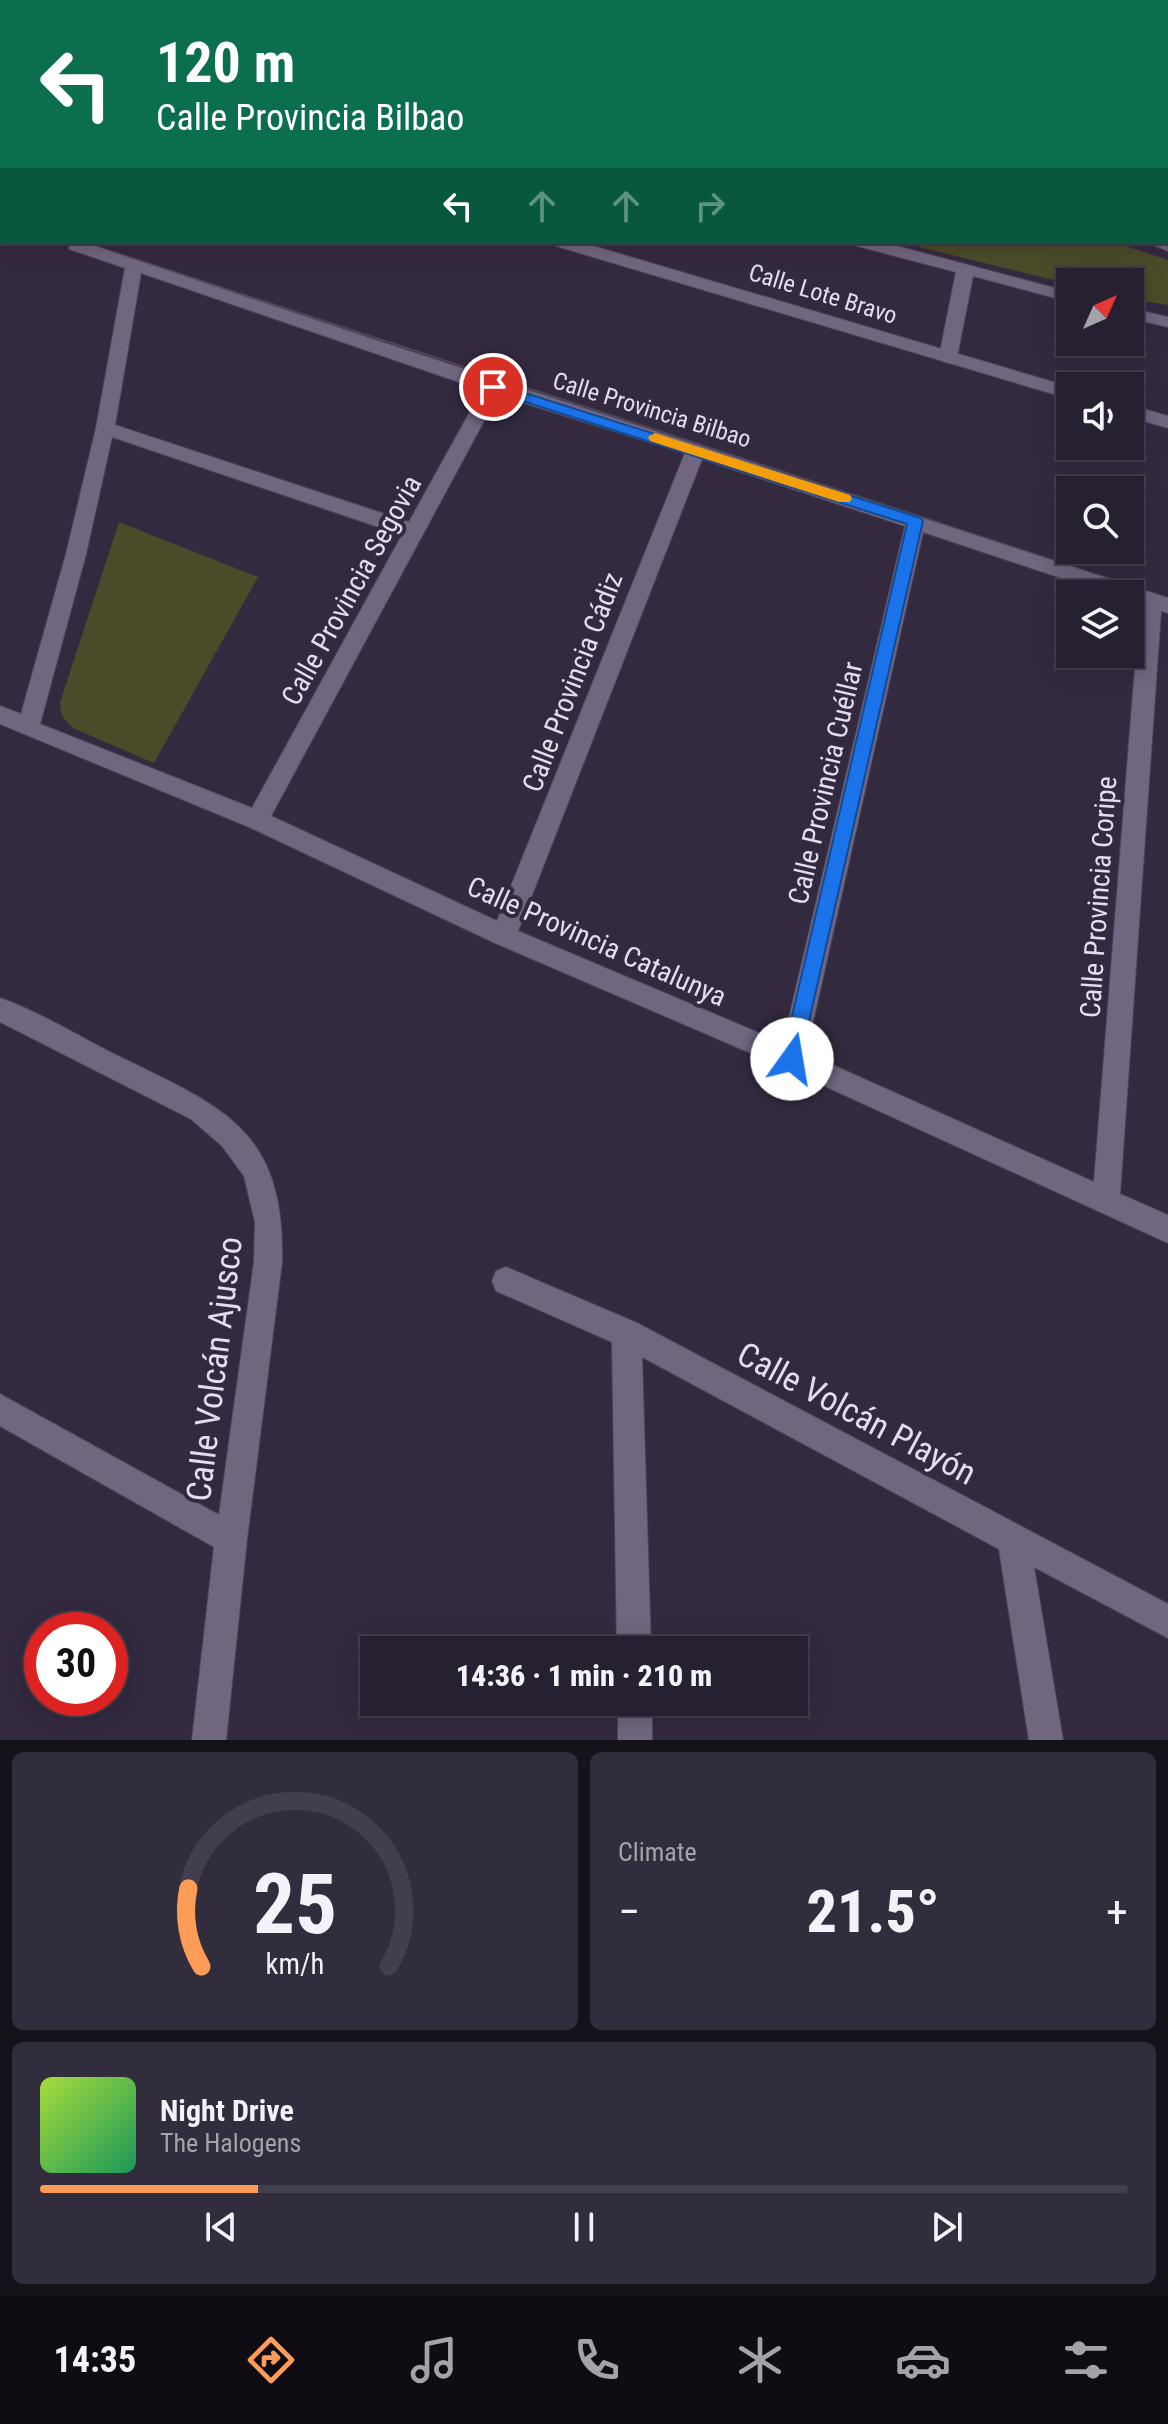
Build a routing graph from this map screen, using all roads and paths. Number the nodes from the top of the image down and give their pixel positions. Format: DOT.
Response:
graph roads {
  1 [pos="569,244"];
  2 [pos="870,244"];
  3 [pos="75,245"];
  4 [pos="134,265"];
  5 [pos="965,271"];
  6 [pos="1056,294"];
  7 [pos="1144,316"];
  8 [pos="1168,322"];
  9 [pos="948,357"];
  10 [pos="493,387"];
  11 [pos="1056,389"];
  12 [pos="1144,415"];
  13 [pos="1168,422"];
  14 [pos="105,428"];
  15 [pos="696,450"];
  16 [pos="916,521"];
  17 [pos="416,532"];
  18 [pos="1160,603"];
  19 [pos="0,714"];
  20 [pos="28,728"];
  21 [pos="257,820"];
  22 [pos="504,936"];
  23 [pos="0,1009"];
  24 [pos="792,1059"];
  25 [pos="1106,1200"];
  26 [pos="1168,1229"];
  27 [pos="506,1281"];
  28 [pos="627,1333"];
  29 [pos="0,1409"];
  30 [pos="231,1539"];
  31 [pos="1013,1540"];
  32 [pos="1168,1622"];
  33 [pos="634,1636"];
  34 [pos="635,1716"];
  35 [pos="209,1740"];
  36 [pos="635,1740"];
  37 [pos="1046,1740"];
  1 -- 9 [label="street, Calle Lote Bravo"];
  2 -- 5 [label="street"];
  3 -- 4 [label="street, Calle Provincia Bilbao"];
  4 -- 10 [label="street, Calle Provincia Bilbao"];
  4 -- 14 [label="street"];
  5 -- 6 [label="street"];
  5 -- 9 [label="street"];
  7 -- 8 [label="street"];
  9 -- 11 [label="street, Calle Lote Bravo"];
  10 -- 15 [label="street, Calle Provincia Bilbao"];
  10 -- 17 [label="street, Calle Provincia Segovia"];
  12 -- 13 [label="street"];
  14 -- 17 [label="street"];
  14 -- 20 [label="street"];
  15 -- 16 [label="street, Calle Provincia Bilbao"];
  15 -- 22 [label="street, Calle Provincia Cádiz"];
  16 -- 18 [label="street, Calle Provincia Bilbao"];
  16 -- 24 [label="street, Calle Provincia Cuéllar"];
  17 -- 21 [label="street, Calle Provincia Segovia"];
  18 -- 25 [label="street, Calle Provincia Coripe"];
  19 -- 20 [label="street, Calle Provincia Catalunya"];
  20 -- 21 [label="street, Calle Provincia Catalunya"];
  21 -- 22 [label="street, Calle Provincia Catalunya"];
  22 -- 24 [label="street, Calle Provincia Catalunya"];
  23 -- 30 [label="street, Calle Volcán Ajusco"];
  24 -- 25 [label="street, Calle Provincia Catalunya"];
  25 -- 26 [label="street, Calle Provincia Catalunya"];
  27 -- 28 [label="street, Calle Volcán Playón"];
  28 -- 31 [label="street, Calle Volcán Playón"];
  28 -- 33 [label="street"];
  29 -- 30 [label="street"];
  30 -- 35 [label="street, Calle Volcán Ajusco"];
  31 -- 32 [label="street, Calle Volcán Playón"];
  31 -- 37 [label="street"];
  34 -- 36 [label="street"];
}
